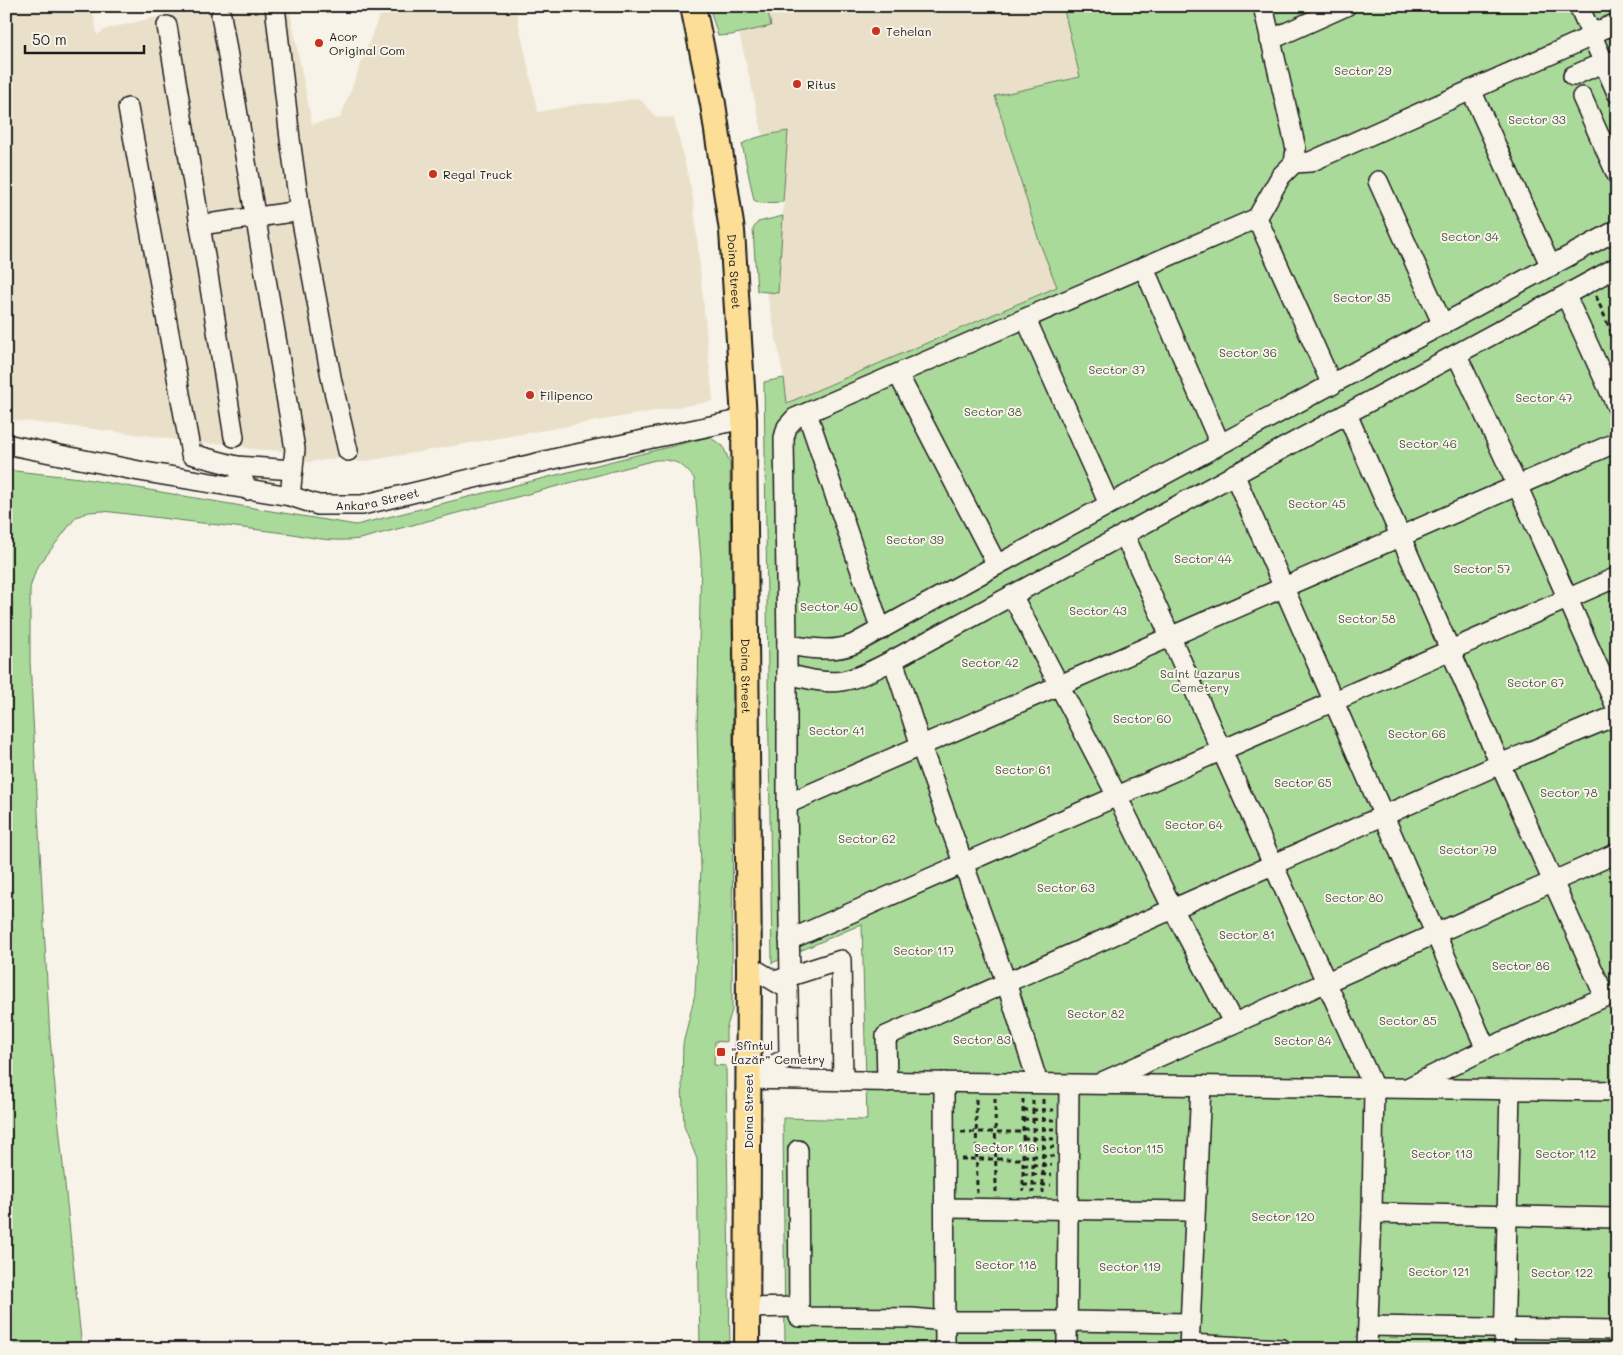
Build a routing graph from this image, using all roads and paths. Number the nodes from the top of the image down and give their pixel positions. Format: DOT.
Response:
graph roads {
  1 [pos="275,6"];
  2 [pos="693,6"];
  3 [pos="1263,6"];
  4 [pos="1346,6"];
  5 [pos="1580,6"];
  6 [pos="221,15"];
  7 [pos="1617,23"];
  8 [pos="167,26"];
  9 [pos="1591,34"];
  10 [pos="1270,40"];
  11 [pos="1611,62"];
  12 [pos="1573,76"];
  13 [pos="1470,90"];
  14 [pos="1617,93"];
  15 [pos="1582,97"];
  16 [pos="128,108"];
  17 [pos="1294,163"];
  18 [pos="1617,175"];
  19 [pos="1378,181"];
  20 [pos="300,211"];
  21 [pos="255,218"];
  22 [pos="1257,218"];
  23 [pos="200,225"];
  24 [pos="1617,230"];
  25 [pos="1551,267"];
  26 [pos="1617,267"];
  27 [pos="1144,268"];
  28 [pos="1590,282"];
  29 [pos="1566,296"];
  30 [pos="1026,319"];
  31 [pos="1443,325"];
  32 [pos="1617,346"];
  33 [pos="1457,355"];
  34 [pos="898,374"];
  35 [pos="1332,385"];
  36 [pos="1617,407"];
  37 [pos="807,413"];
  38 [pos="1347,414"];
  39 [pos="744,418"];
  40 [pos="234,437"];
  41 [pos="1617,442"];
  42 [pos="6,444"];
  43 [pos="1220,444"];
  44 [pos="348,451"];
  45 [pos="236,466"];
  46 [pos="293,470"];
  47 [pos="1234,474"];
  48 [pos="1517,485"];
  49 [pos="248,490"];
  50 [pos="290,496"];
  51 [pos="1109,504"];
  52 [pos="1124,534"];
  53 [pos="1401,536"];
  54 [pos="997,565"];
  55 [pos="1617,577"];
  56 [pos="1283,587"];
  57 [pos="1012,595"];
  58 [pos="1567,598"];
  59 [pos="881,630"];
  60 [pos="1170,636"];
  61 [pos="787,645"];
  62 [pos="1451,649"];
  63 [pos="893,660"];
  64 [pos="787,674"];
  65 [pos="1058,685"];
  66 [pos="1334,701"];
  67 [pos="1617,709"];
  68 [pos="1617,715"];
  69 [pos="922,746"];
  70 [pos="1221,750"];
  71 [pos="1500,764"];
  72 [pos="1117,796"];
  73 [pos="787,804"];
  74 [pos="1384,816"];
  75 [pos="1617,852"];
  76 [pos="963,863"];
  77 [pos="1274,865"];
  78 [pos="1553,880"];
  79 [pos="1173,909"];
  80 [pos="1436,934"];
  81 [pos="789,940"];
  82 [pos="748,966"];
  83 [pos="782,979"];
  84 [pos="1326,981"];
  85 [pos="1006,982"];
  86 [pos="1611,994"];
  87 [pos="1233,1022"];
  88 [pos="1486,1049"];
  89 [pos="748,1079"];
  90 [pos="843,1080"];
  91 [pos="887,1082"];
  92 [pos="944,1082"];
  93 [pos="1069,1084"];
  94 [pos="1095,1085"];
  95 [pos="1201,1086"];
  96 [pos="1374,1088"];
  97 [pos="1406,1088"];
  98 [pos="1510,1090"];
  99 [pos="976,1091"];
  100 [pos="995,1091"];
  101 [pos="1034,1091"];
  102 [pos="1617,1091"];
  103 [pos="1022,1110"];
  104 [pos="1033,1110"];
  105 [pos="1043,1110"];
  106 [pos="1062,1110"];
  107 [pos="1022,1119"];
  108 [pos="1033,1119"];
  109 [pos="1043,1120"];
  110 [pos="1062,1120"];
  111 [pos="1033,1129"];
  112 [pos="1043,1129"];
  113 [pos="1062,1129"];
  114 [pos="1023,1130"];
  115 [pos="958,1132"];
  116 [pos="976,1132"];
  117 [pos="996,1132"];
  118 [pos="1023,1138"];
  119 [pos="1033,1138"];
  120 [pos="1043,1138"];
  121 [pos="1062,1139"];
  122 [pos="1023,1147"];
  123 [pos="1033,1147"];
  124 [pos="1043,1147"];
  125 [pos="1062,1147"];
  126 [pos="798,1150"];
  127 [pos="1033,1156"];
  128 [pos="1043,1156"];
  129 [pos="1062,1156"];
  130 [pos="1023,1157"];
  131 [pos="959,1159"];
  132 [pos="977,1159"];
  133 [pos="996,1159"];
  134 [pos="1023,1165"];
  135 [pos="1033,1165"];
  136 [pos="1043,1165"];
  137 [pos="1052,1165"];
  138 [pos="1023,1174"];
  139 [pos="1033,1175"];
  140 [pos="1043,1175"];
  141 [pos="1052,1175"];
  142 [pos="1023,1184"];
  143 [pos="1034,1184"];
  144 [pos="1043,1185"];
  145 [pos="1052,1185"];
  146 [pos="977,1194"];
  147 [pos="996,1194"];
  148 [pos="1023,1194"];
  149 [pos="1034,1194"];
  150 [pos="1043,1194"];
  151 [pos="945,1208"];
  152 [pos="1068,1210"];
  153 [pos="1195,1211"];
  154 [pos="1372,1213"];
  155 [pos="1507,1216"];
  156 [pos="1617,1218"];
  157 [pos="747,1308"];
  158 [pos="799,1319"];
  159 [pos="945,1321"];
  160 [pos="1067,1321"];
  161 [pos="1190,1323"];
  162 [pos="1368,1326"];
  163 [pos="1504,1328"];
  164 [pos="1617,1330"];
  165 [pos="1189,1347"];
  166 [pos="747,1349"];
  167 [pos="945,1349"];
  168 [pos="1067,1349"];
  169 [pos="1282,1349"];
  170 [pos="1367,1349"];
  171 [pos="1504,1349"];
  1 -- 20 [label="street"];
  2 -- 39 [label="main road, Doina Street"];
  3 -- 10 [label="street"];
  4 -- 10 [label="street"];
  5 -- 9 [label="street"];
  6 -- 21 [label="street"];
  7 -- 9 [label="street"];
  8 -- 23 [label="street"];
  9 -- 11 [label="street"];
  9 -- 13 [label="street"];
  10 -- 17 [label="street"];
  11 -- 12 [label="street"];
  11 -- 14 [label="street"];
  13 -- 17 [label="street"];
  13 -- 25 [label="street"];
  15 -- 18 [label="street"];
  16 -- 45 [label="street"];
  17 -- 22 [label="street"];
  19 -- 31 [label="street"];
  20 -- 21 [label="street"];
  20 -- 44 [label="street"];
  21 -- 23 [label="street"];
  21 -- 46 [label="street"];
  22 -- 27 [label="street"];
  22 -- 35 [label="street"];
  23 -- 40 [label="street"];
  24 -- 25 [label="street"];
  25 -- 31 [label="street"];
  26 -- 28 [label="street"];
  27 -- 30 [label="street"];
  27 -- 43 [label="street"];
  28 -- 29 [label="street"];
  28 -- 32 [label="path"];
  29 -- 33 [label="street"];
  29 -- 36 [label="street"];
  30 -- 34 [label="street"];
  30 -- 51 [label="street"];
  31 -- 35 [label="street"];
  33 -- 38 [label="street"];
  33 -- 48 [label="street"];
  34 -- 37 [label="street"];
  34 -- 54 [label="street"];
  35 -- 43 [label="street"];
  37 -- 59 [label="street"];
  37 -- 61 [label="street"];
  38 -- 47 [label="street"];
  38 -- 53 [label="street"];
  39 -- 50 [label="street, Ankara Street"];
  39 -- 82 [label="main road, Doina Street"];
  41 -- 48 [label="street"];
  42 -- 49 [label="street, Ankara Street"];
  43 -- 51 [label="street"];
  45 -- 46 [label="street"];
  45 -- 49 [label="street"];
  46 -- 50 [label="street"];
  47 -- 52 [label="street"];
  47 -- 56 [label="street"];
  48 -- 53 [label="street"];
  48 -- 58 [label="street"];
  49 -- 50 [label="street, Ankara Street"];
  51 -- 54 [label="street"];
  52 -- 57 [label="street"];
  52 -- 60 [label="street"];
  53 -- 56 [label="street"];
  53 -- 62 [label="street"];
  54 -- 59 [label="street"];
  55 -- 58 [label="street"];
  56 -- 60 [label="street"];
  56 -- 66 [label="street"];
  57 -- 63 [label="street"];
  57 -- 65 [label="street"];
  58 -- 62 [label="street"];
  58 -- 67 [label="street"];
  59 -- 61 [label="street"];
  60 -- 65 [label="street"];
  60 -- 70 [label="street"];
  61 -- 64 [label="street"];
  62 -- 66 [label="street"];
  62 -- 71 [label="street"];
  63 -- 64 [label="street"];
  63 -- 69 [label="street"];
  64 -- 73 [label="street"];
  65 -- 69 [label="street"];
  65 -- 72 [label="street"];
  66 -- 70 [label="street"];
  66 -- 74 [label="street"];
  68 -- 71 [label="street"];
  69 -- 73 [label="street"];
  69 -- 76 [label="street"];
  70 -- 72 [label="street"];
  70 -- 77 [label="street"];
  71 -- 74 [label="street"];
  71 -- 78 [label="street"];
  72 -- 76 [label="street"];
  72 -- 79 [label="street"];
  73 -- 81 [label="street"];
  74 -- 77 [label="street"];
  74 -- 80 [label="street"];
  75 -- 78 [label="street"];
  76 -- 81 [label="street"];
  76 -- 85 [label="street"];
  77 -- 79 [label="street"];
  77 -- 84 [label="street"];
  78 -- 80 [label="street"];
  78 -- 86 [label="street"];
  79 -- 85 [label="street"];
  79 -- 87 [label="street"];
  80 -- 84 [label="street"];
  80 -- 88 [label="street"];
  81 -- 83 [label="street"];
  82 -- 83 [label="street"];
  82 -- 89 [label="main road, Doina Street"];
  83 -- 89 [label="street"];
  83 -- 90 [label="street"];
  84 -- 87 [label="street"];
  84 -- 96 [label="street"];
  85 -- 91 [label="street"];
  85 -- 101 [label="street"];
  86 -- 88 [label="street"];
  87 -- 94 [label="street"];
  88 -- 97 [label="street"];
  89 -- 90 [label="street"];
  89 -- 157 [label="main road, Doina Street"];
  90 -- 91 [label="street"];
  91 -- 92 [label="street"];
  92 -- 101 [label="street"];
  92 -- 151 [label="street"];
  93 -- 94 [label="street"];
  93 -- 101 [label="street"];
  93 -- 152 [label="street"];
  94 -- 95 [label="street"];
  95 -- 96 [label="street"];
  95 -- 153 [label="street"];
  96 -- 97 [label="street"];
  96 -- 154 [label="street"];
  97 -- 98 [label="street"];
  98 -- 102 [label="street"];
  98 -- 155 [label="street"];
  99 -- 116 [label="path"];
  100 -- 117 [label="path"];
  101 -- 103 [label="path"];
  101 -- 104 [label="path"];
  101 -- 105 [label="path"];
  103 -- 104 [label="path"];
  103 -- 107 [label="path"];
  104 -- 105 [label="path"];
  104 -- 108 [label="path"];
  105 -- 106 [label="path"];
  105 -- 109 [label="path"];
  107 -- 108 [label="path"];
  107 -- 114 [label="path"];
  108 -- 109 [label="path"];
  108 -- 111 [label="path"];
  109 -- 110 [label="path"];
  109 -- 112 [label="path"];
  111 -- 112 [label="path"];
  111 -- 114 [label="path"];
  111 -- 119 [label="path"];
  112 -- 113 [label="path"];
  112 -- 120 [label="path"];
  114 -- 117 [label="path"];
  114 -- 118 [label="path"];
  115 -- 116 [label="path"];
  116 -- 117 [label="path"];
  116 -- 132 [label="path"];
  117 -- 133 [label="path"];
  118 -- 119 [label="path"];
  118 -- 122 [label="path"];
  119 -- 120 [label="path"];
  119 -- 123 [label="path"];
  120 -- 121 [label="path"];
  120 -- 124 [label="path"];
  122 -- 123 [label="path"];
  122 -- 130 [label="path"];
  123 -- 124 [label="path"];
  123 -- 127 [label="path"];
  124 -- 125 [label="path"];
  124 -- 128 [label="path"];
  126 -- 158 [label="street"];
  127 -- 128 [label="path"];
  127 -- 130 [label="path"];
  127 -- 135 [label="path"];
  128 -- 129 [label="path"];
  128 -- 136 [label="path"];
  130 -- 133 [label="path"];
  130 -- 134 [label="path"];
  131 -- 132 [label="path"];
  132 -- 133 [label="path"];
  132 -- 146 [label="path"];
  133 -- 147 [label="path"];
  134 -- 135 [label="path"];
  134 -- 138 [label="path"];
  135 -- 136 [label="path"];
  135 -- 139 [label="path"];
  136 -- 137 [label="path"];
  136 -- 140 [label="path"];
  138 -- 139 [label="path"];
  138 -- 142 [label="path"];
  139 -- 140 [label="path"];
  139 -- 143 [label="path"];
  140 -- 141 [label="path"];
  140 -- 144 [label="path"];
  142 -- 143 [label="path"];
  142 -- 148 [label="path"];
  143 -- 144 [label="path"];
  143 -- 149 [label="path"];
  144 -- 145 [label="path"];
  144 -- 150 [label="path"];
  151 -- 152 [label="street"];
  151 -- 159 [label="street"];
  152 -- 153 [label="street"];
  152 -- 160 [label="street"];
  153 -- 161 [label="street"];
  154 -- 155 [label="street"];
  154 -- 162 [label="street"];
  155 -- 156 [label="street"];
  155 -- 163 [label="street"];
  157 -- 158 [label="street"];
  157 -- 166 [label="main road, Doina Street"];
  158 -- 159 [label="street"];
  159 -- 160 [label="street"];
  159 -- 167 [label="street"];
  160 -- 161 [label="street"];
  160 -- 168 [label="street"];
  161 -- 165 [label="street"];
  162 -- 163 [label="street"];
  162 -- 170 [label="street"];
  163 -- 164 [label="street"];
  163 -- 171 [label="street"];
  165 -- 169 [label="street"];
}
